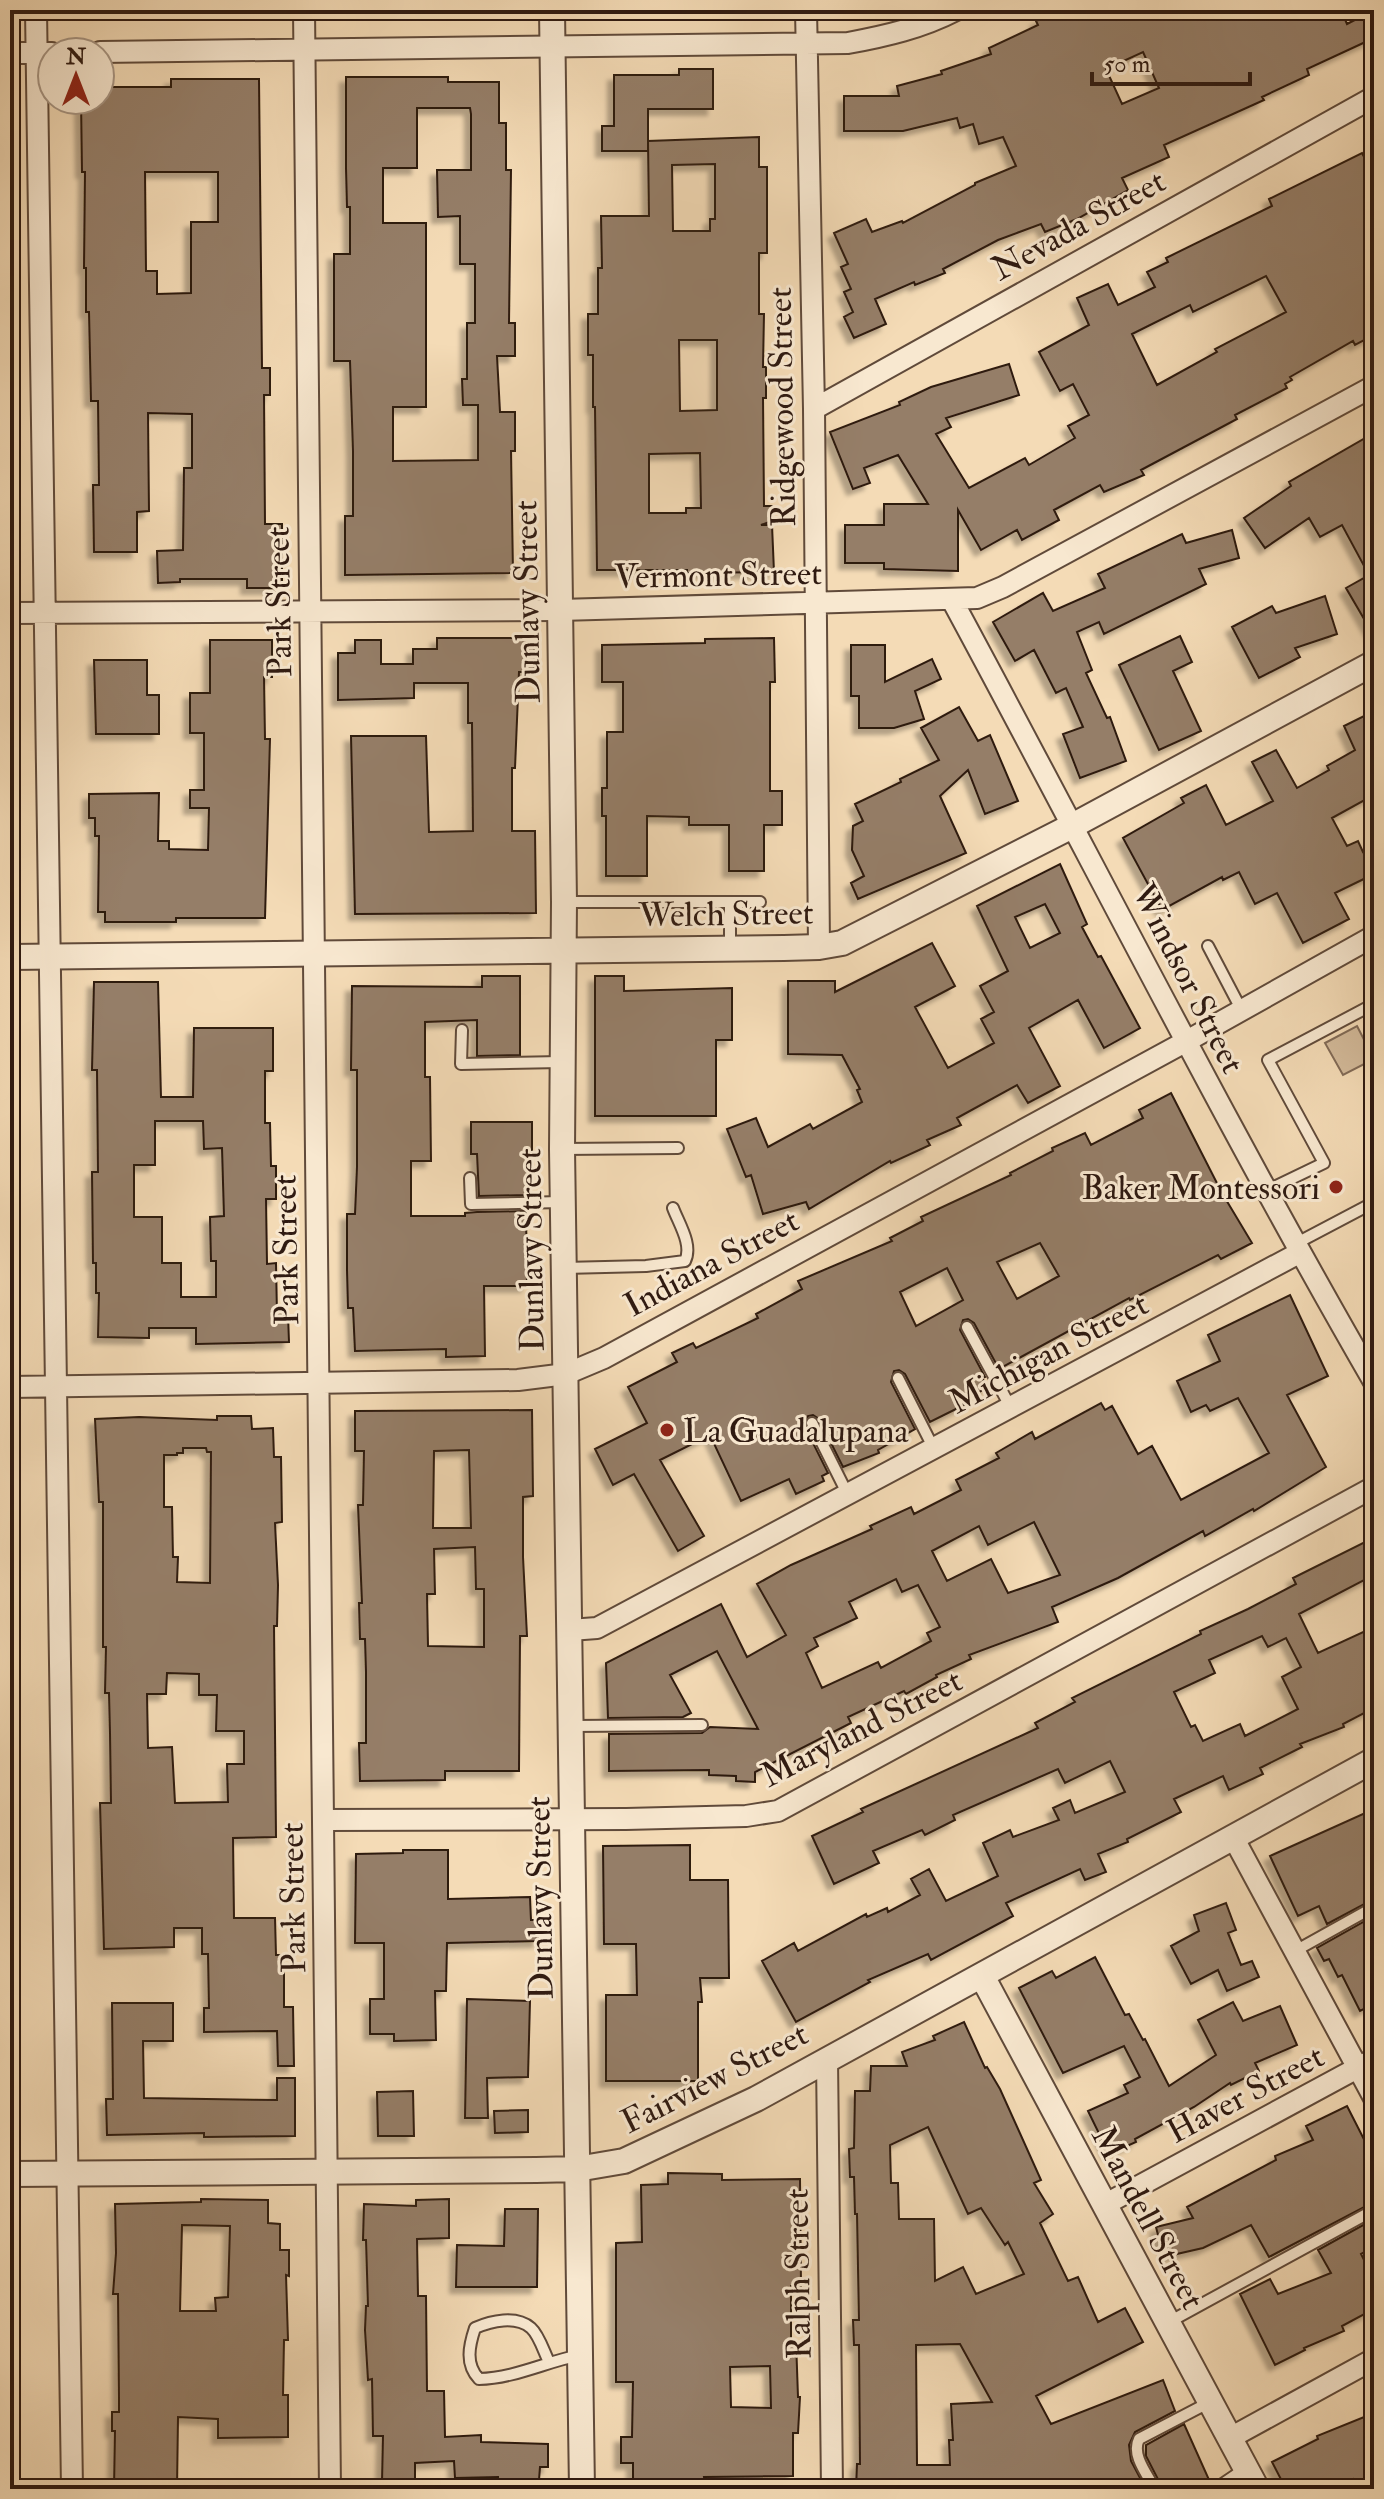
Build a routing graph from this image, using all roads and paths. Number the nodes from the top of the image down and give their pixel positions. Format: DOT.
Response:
graph roads {
  1 [pos="36,10"];
  2 [pos="304,10"];
  3 [pos="552,10"];
  4 [pos="806,10"];
  5 [pos="956,10"];
  6 [pos="41,36"];
  7 [pos="807,44"];
  8 [pos="553,48"];
  9 [pos="305,50"];
  10 [pos="116,52"];
  11 [pos="10,53"];
  12 [pos="36,53"];
  13 [pos="1374,97"];
  14 [pos="44,116"];
  15 [pos="1374,386"];
  16 [pos="814,409"];
  17 [pos="952,600"];
  18 [pos="814,605"];
  19 [pos="560,610"];
  20 [pos="310,612"];
  21 [pos="10,613"];
  22 [pos="45,613"];
  23 [pos="1374,663"];
  24 [pos="1074,825"];
  25 [pos="564,902"];
  26 [pos="730,902"];
  27 [pos="760,902"];
  28 [pos="1374,936"];
  29 [pos="1208,946"];
  30 [pos="819,947"];
  31 [pos="730,948"];
  32 [pos="564,950"];
  33 [pos="314,953"];
  34 [pos="50,956"];
  35 [pos="10,957"];
  36 [pos="1374,1004"];
  37 [pos="1241,1009"];
  38 [pos="462,1030"];
  39 [pos="1185,1042"];
  40 [pos="563,1062"];
  41 [pos="678,1148"];
  42 [pos="562,1149"];
  43 [pos="470,1178"];
  44 [pos="1266,1191"];
  45 [pos="563,1202"];
  46 [pos="1369,1205"];
  47 [pos="673,1208"];
  48 [pos="1297,1248"];
  49 [pos="564,1268"];
  50 [pos="967,1327"];
  51 [pos="566,1374"];
  52 [pos="898,1378"];
  53 [pos="1374,1382"];
  54 [pos="318,1383"];
  55 [pos="56,1386"];
  56 [pos="10,1387"];
  57 [pos="1011,1408"];
  58 [pos="812,1423"];
  59 [pos="934,1449"];
  60 [pos="1374,1487"];
  61 [pos="848,1495"];
  62 [pos="570,1630"];
  63 [pos="702,1725"];
  64 [pos="571,1726"];
  65 [pos="1374,1760"];
  66 [pos="571,1819"];
  67 [pos="323,1820"];
  68 [pos="1233,1837"];
  69 [pos="1374,1907"];
  70 [pos="1295,1951"];
  71 [pos="982,1976"];
  72 [pos="827,2059"];
  73 [pos="1366,2064"];
  74 [pos="1374,2098"];
  75 [pos="577,2169"];
  76 [pos="327,2170"];
  77 [pos="68,2173"];
  78 [pos="10,2174"];
  79 [pos="1104,2205"];
  80 [pos="1374,2210"];
  81 [pos="1167,2323"];
  82 [pos="580,2355"];
  83 [pos="1374,2359"];
  84 [pos="549,2362"];
  85 [pos="1210,2402"];
  86 [pos="1230,2438"];
  87 [pos="1252,2479"];
  88 [pos="72,2489"];
  89 [pos="330,2489"];
  90 [pos="582,2489"];
  91 [pos="832,2489"];
  92 [pos="1155,2489"];
  93 [pos="1215,2489"];
  1 -- 6 [label="street"];
  2 -- 9 [label="street, Park Street"];
  3 -- 8 [label="street, Dunlavy Street"];
  4 -- 7 [label="street, Ridgewood Street"];
  5 -- 7 [label="street"];
  7 -- 8 [label="street"];
  7 -- 16 [label="street, Ridgewood Street"];
  8 -- 9 [label="street"];
  8 -- 19 [label="street, Dunlavy Street"];
  9 -- 10 [label="street"];
  9 -- 20 [label="street, Park Street"];
  11 -- 12 [label="street"];
  13 -- 16 [label="street, Nevada Street"];
  14 -- 22 [label="street"];
  15 -- 17 [label="street, Vermont Street"];
  16 -- 18 [label="street, Ridgewood Street"];
  17 -- 18 [label="street, Vermont Street"];
  17 -- 24 [label="street, Windsor Street"];
  18 -- 19 [label="street, Vermont Street"];
  18 -- 30 [label="street, Ridgewood Street"];
  19 -- 20 [label="street, Vermont Street"];
  19 -- 25 [label="street, Dunlavy Street"];
  20 -- 22 [label="street, Vermont Street"];
  20 -- 33 [label="street, Park Street"];
  21 -- 22 [label="street, Vermont Street"];
  22 -- 34 [label="street"];
  23 -- 24 [label="street, Welch Street"];
  24 -- 30 [label="street, Welch Street"];
  24 -- 39 [label="street, Windsor Street"];
  25 -- 26 [label="lane"];
  25 -- 32 [label="street, Dunlavy Street"];
  26 -- 27 [label="lane"];
  26 -- 31 [label="lane"];
  28 -- 37 [label="street, Indiana Street"];
  29 -- 37 [label="lane"];
  30 -- 31 [label="street, Welch Street"];
  31 -- 32 [label="street, Welch Street"];
  32 -- 33 [label="street, Welch Street"];
  32 -- 40 [label="street, Dunlavy Street"];
  33 -- 34 [label="street, Welch Street"];
  33 -- 54 [label="street, Park Street"];
  34 -- 35 [label="street, Welch Street"];
  34 -- 55 [label="street"];
  36 -- 44 [label="lane"];
  37 -- 39 [label="street, Indiana Street"];
  38 -- 40 [label="lane"];
  39 -- 44 [label="street, Windsor Street"];
  39 -- 51 [label="street, Indiana Street"];
  40 -- 42 [label="street, Dunlavy Street"];
  41 -- 42 [label="lane"];
  42 -- 45 [label="street, Dunlavy Street"];
  43 -- 45 [label="lane"];
  44 -- 48 [label="street, Windsor Street"];
  45 -- 49 [label="street, Dunlavy Street"];
  46 -- 48 [label="lane"];
  47 -- 49 [label="lane"];
  48 -- 53 [label="street, Windsor Street"];
  48 -- 57 [label="street, Michigan Street"];
  49 -- 51 [label="street, Dunlavy Street"];
  50 -- 57 [label="lane"];
  51 -- 54 [label="street, Indiana Street"];
  51 -- 62 [label="street, Dunlavy Street"];
  52 -- 59 [label="lane"];
  54 -- 55 [label="street, Indiana Street"];
  54 -- 67 [label="street, Park Street"];
  55 -- 56 [label="street, Indiana Street"];
  55 -- 77 [label="street"];
  57 -- 59 [label="street, Michigan Street"];
  58 -- 61 [label="lane"];
  59 -- 61 [label="street, Michigan Street"];
  60 -- 66 [label="street, Maryland Street"];
  61 -- 62 [label="street, Michigan Street"];
  62 -- 64 [label="street, Dunlavy Street"];
  63 -- 64 [label="lane"];
  64 -- 66 [label="street, Dunlavy Street"];
  65 -- 68 [label="street, Fairview Street"];
  66 -- 67 [label="street, Maryland Street"];
  66 -- 75 [label="street, Dunlavy Street"];
  67 -- 76 [label="street, Park Street"];
  68 -- 70 [label="street"];
  68 -- 71 [label="street, Fairview Street"];
  69 -- 70 [label="lane"];
  70 -- 73 [label="street"];
  71 -- 72 [label="street, Fairview Street"];
  71 -- 79 [label="street, Mandell Street"];
  72 -- 75 [label="street, Fairview Street"];
  72 -- 91 [label="street, Ralph Street"];
  73 -- 74 [label="street"];
  73 -- 79 [label="street, Haver Street"];
  75 -- 76 [label="street, Fairview Street"];
  75 -- 82 [label="street, Dunlavy Street"];
  76 -- 77 [label="street, Fairview Street"];
  76 -- 89 [label="street, Park Street"];
  77 -- 78 [label="street, Fairview Street"];
  77 -- 88 [label="street"];
  79 -- 81 [label="street, Mandell Street"];
  80 -- 81 [label="lane"];
  81 -- 85 [label="street, Mandell Street"];
  82 -- 84 [label="lane"];
  82 -- 90 [label="street, Dunlavy Street"];
  83 -- 86 [label="street"];
  84 -- 84 [label="lane"];
  85 -- 86 [label="street, Mandell Street"];
  85 -- 92 [label="lane"];
  86 -- 87 [label="street, Mandell Street"];
  87 -- 93 [label="lane"];
}
